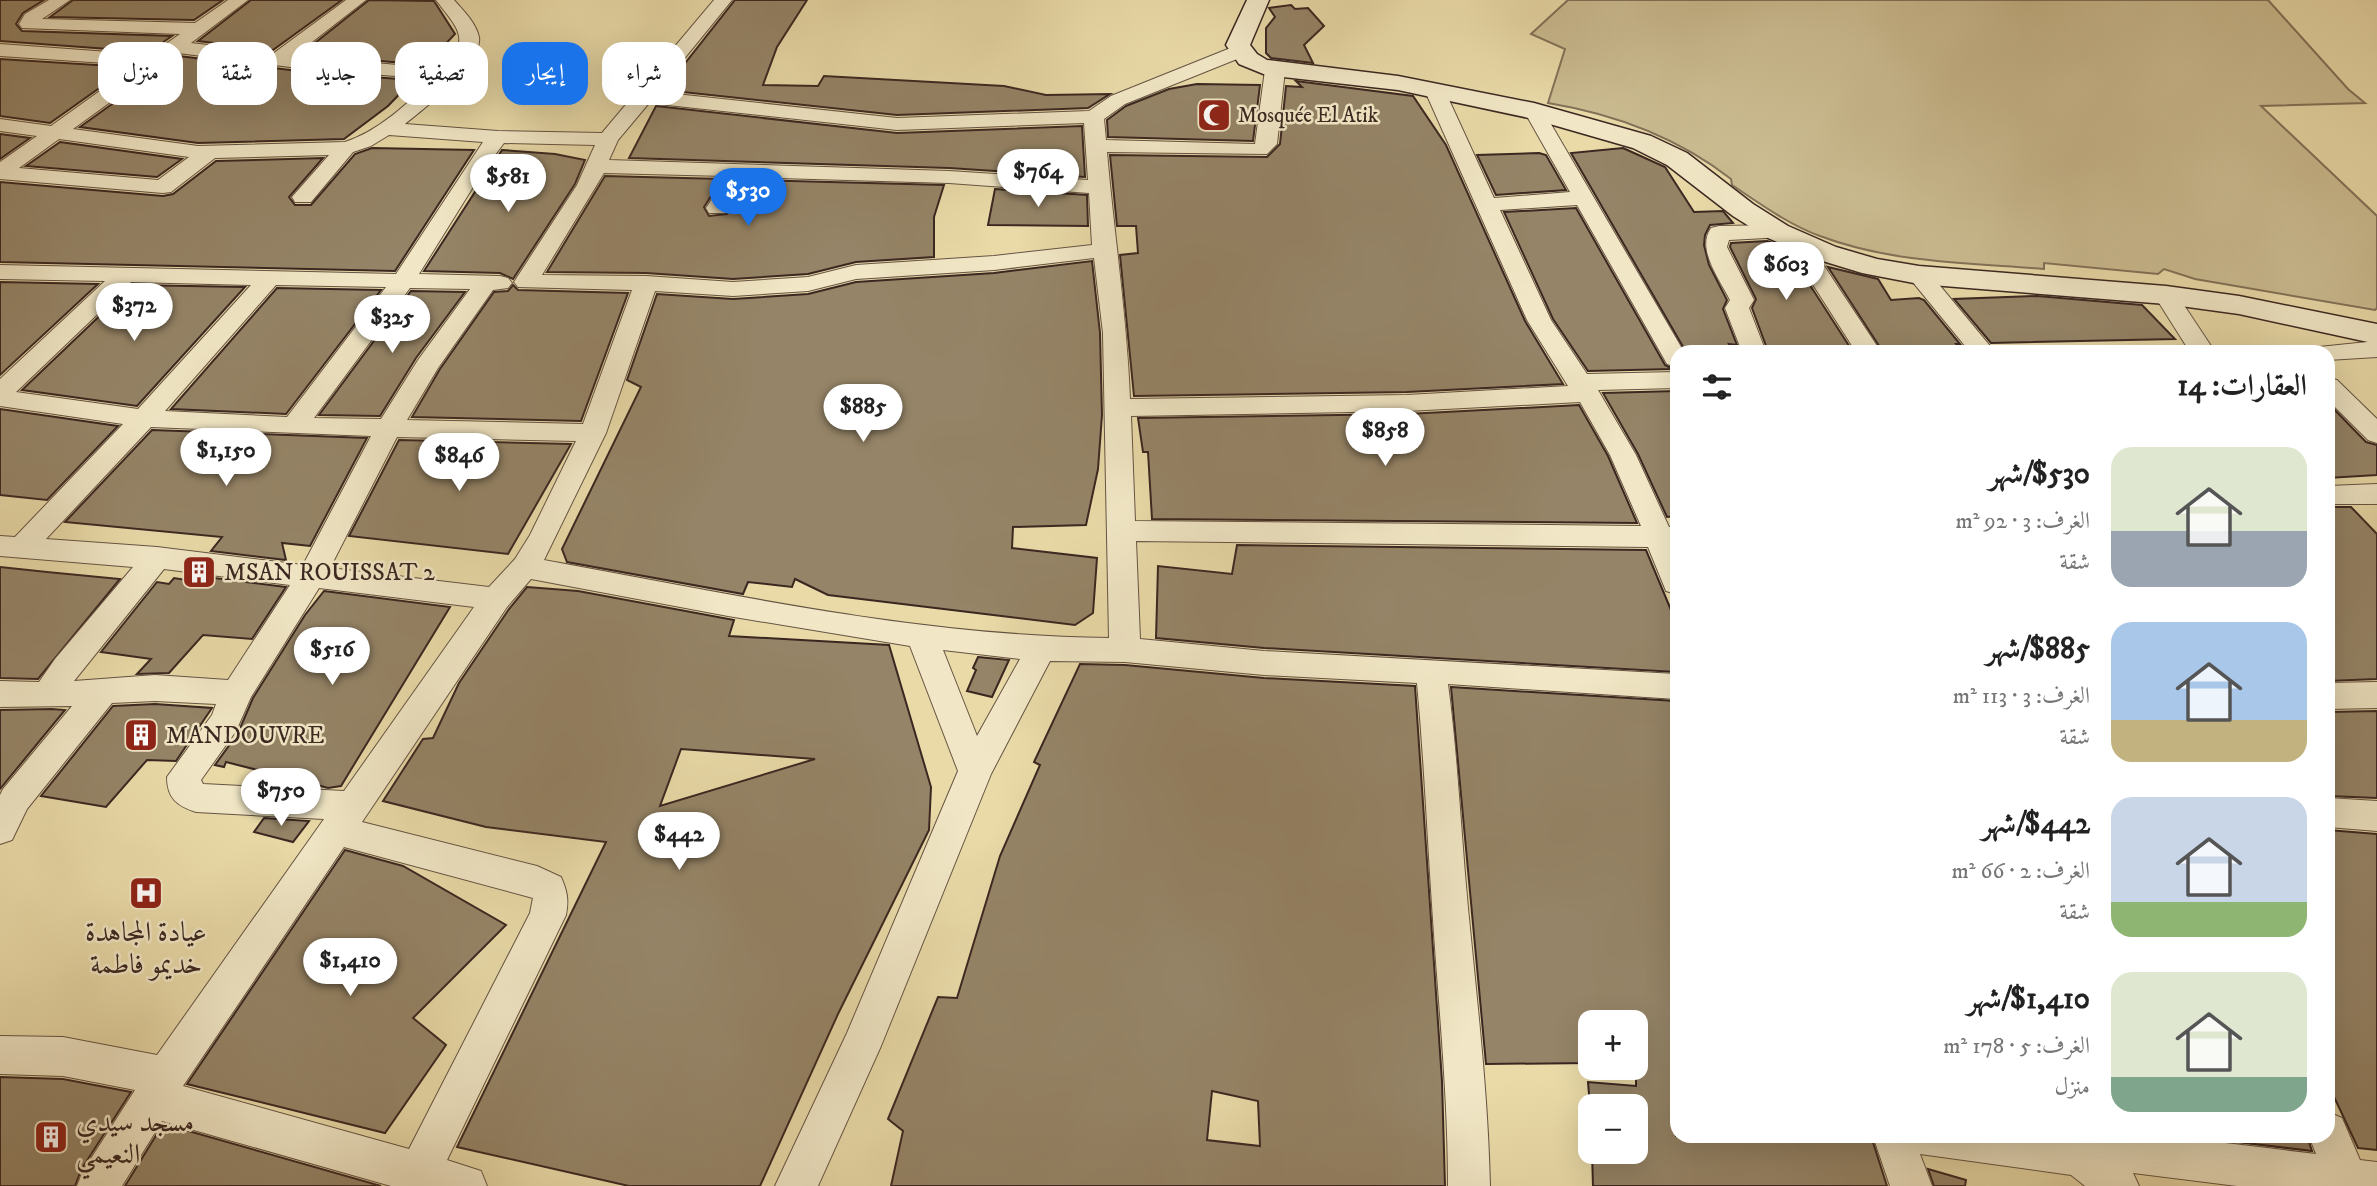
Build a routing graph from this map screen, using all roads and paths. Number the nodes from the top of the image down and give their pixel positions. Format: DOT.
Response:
graph roads {
  1 [pos="61,0"];
  2 [pos="239,0"];
  3 [pos="357,0"];
  4 [pos="723,0"];
  5 [pos="1258,0"];
  6 [pos="454,4"];
  7 [pos="200,29"];
  8 [pos="182,42"];
  9 [pos="470,42"];
  10 [pos="686,44"];
  11 [pos="183,48"];
  12 [pos="0,50"];
  13 [pos="1240,51"];
  14 [pos="98,57"];
  15 [pos="278,59"];
  16 [pos="395,70"];
  17 [pos="1275,70"];
  18 [pos="1435,91"];
  19 [pos="686,101"];
  20 [pos="98,103"];
  21 [pos="415,105"];
  22 [pos="635,105"];
  23 [pos="1534,111"];
  24 [pos="1094,117"];
  25 [pos="0,125"];
  26 [pos="386,129"];
  27 [pos="58,132"];
  28 [pos="498,137"];
  29 [pos="608,139"];
  30 [pos="1098,146"];
  31 [pos="346,148"];
  32 [pos="209,152"];
  33 [pos="595,166"];
  34 [pos="742,170"];
  35 [pos="0,172"];
  36 [pos="1100,187"];
  37 [pos="303,197"];
  38 [pos="1582,198"];
  39 [pos="1486,205"];
  40 [pos="717,208"];
  41 [pos="1786,235"];
  42 [pos="1104,250"];
  43 [pos="0,272"];
  44 [pos="126,274"];
  45 [pos="1919,275"];
  46 [pos="270,278"];
  47 [pos="402,282"];
  48 [pos="526,282"];
  49 [pos="486,283"];
  50 [pos="646,283"];
  51 [pos="2166,295"];
  52 [pos="2377,334"];
  53 [pos="1751,345"];
  54 [pos="1864,345"];
  55 [pos="1977,345"];
  56 [pos="2198,345"];
  57 [pos="1670,349"];
  58 [pos="2377,349"];
  59 [pos="2335,352"];
  60 [pos="1670,381"];
  61 [pos="1581,388"];
  62 [pos="2335,393"];
  63 [pos="0,396"];
  64 [pos="1116,408"];
  65 [pos="144,418"];
  66 [pos="294,426"];
  67 [pos="388,429"];
  68 [pos="593,433"];
  69 [pos="2377,434"];
  70 [pos="2335,496"];
  71 [pos="2371,501"];
  72 [pos="1120,531"];
  73 [pos="1668,537"];
  74 [pos="10,547"];
  75 [pos="158,558"];
  76 [pos="525,567"];
  77 [pos="312,575"];
  78 [pos="496,599"];
  79 [pos="922,636"];
  80 [pos="1041,649"];
  81 [pos="1125,650"];
  82 [pos="1431,671"];
  83 [pos="1670,686"];
  84 [pos="103,692"];
  85 [pos="237,693"];
  86 [pos="0,694"];
  87 [pos="48,695"];
  88 [pos="2377,695"];
  89 [pos="2335,696"];
  90 [pos="975,771"];
  91 [pos="2335,813"];
  92 [pos="2377,816"];
  93 [pos="345,818"];
  94 [pos="0,829"];
  95 [pos="0,1055"];
  96 [pos="159,1088"];
  97 [pos="2335,1142"];
  98 [pos="1896,1143"];
  99 [pos="1982,1143"];
  100 [pos="2125,1158"];
  101 [pos="415,1179"];
  102 [pos="2362,1181"];
  103 [pos="98,1186"];
  104 [pos="466,1186"];
  105 [pos="796,1186"];
  106 [pos="1469,1186"];
  107 [pos="1911,1186"];
  1 -- 7 [label="street"];
  2 -- 7 [label="street"];
  3 -- 15 [label="street"];
  4 -- 10 [label="street"];
  5 -- 13 [label="street"];
  6 -- 9 [label="street"];
  7 -- 8 [label="street"];
  11 -- 15 [label="street"];
  12 -- 14 [label="street"];
  13 -- 17 [label="street"];
  13 -- 24 [label="street"];
  15 -- 16 [label="street"];
  17 -- 18 [label="street"];
  17 -- 30 [label="street"];
  18 -- 23 [label="street"];
  18 -- 39 [label="street"];
  19 -- 24 [label="street"];
  20 -- 27 [label="street"];
  21 -- 26 [label="street"];
  22 -- 29 [label="street"];
  23 -- 38 [label="street"];
  23 -- 41 [label="street"];
  24 -- 30 [label="street"];
  25 -- 27 [label="street"];
  26 -- 28 [label="street"];
  26 -- 31 [label="street"];
  27 -- 32 [label="street"];
  27 -- 35 [label="street"];
  28 -- 29 [label="street"];
  28 -- 47 [label="street"];
  29 -- 33 [label="street"];
  30 -- 36 [label="street"];
  31 -- 32 [label="street"];
  31 -- 37 [label="street"];
  32 -- 35 [label="street"];
  33 -- 34 [label="street"];
  33 -- 48 [label="street"];
  34 -- 36 [label="street"];
  34 -- 40 [label="street"];
  36 -- 42 [label="street"];
  38 -- 39 [label="street"];
  38 -- 57 [label="street"];
  39 -- 61 [label="street"];
  41 -- 45 [label="street"];
  41 -- 53 [label="street"];
  41 -- 54 [label="street"];
  42 -- 50 [label="street"];
  42 -- 64 [label="street"];
  43 -- 44 [label="street"];
  44 -- 46 [label="street"];
  44 -- 63 [label="street"];
  45 -- 51 [label="street"];
  45 -- 55 [label="street"];
  46 -- 47 [label="street"];
  46 -- 65 [label="street"];
  47 -- 49 [label="street"];
  47 -- 66 [label="street"];
  48 -- 49 [label="street"];
  48 -- 50 [label="street"];
  49 -- 67 [label="street"];
  50 -- 68 [label="street"];
  51 -- 52 [label="street"];
  51 -- 56 [label="street"];
  58 -- 59 [label="street"];
  60 -- 61 [label="street"];
  61 -- 64 [label="street"];
  61 -- 73 [label="street"];
  62 -- 69 [label="street"];
  63 -- 65 [label="street"];
  64 -- 72 [label="street"];
  65 -- 66 [label="street"];
  65 -- 74 [label="street"];
  66 -- 67 [label="street"];
  67 -- 68 [label="street"];
  67 -- 77 [label="street"];
  68 -- 76 [label="street"];
  70 -- 71 [label="street"];
  72 -- 73 [label="street"];
  72 -- 81 [label="street"];
  74 -- 75 [label="street"];
  75 -- 77 [label="street"];
  75 -- 87 [label="street"];
  76 -- 78 [label="street"];
  76 -- 79 [label="street"];
  77 -- 78 [label="street"];
  77 -- 85 [label="street"];
  78 -- 93 [label="street"];
  79 -- 80 [label="street"];
  79 -- 90 [label="street"];
  80 -- 81 [label="street"];
  80 -- 90 [label="street"];
  81 -- 82 [label="street"];
  82 -- 83 [label="street"];
  82 -- 106 [label="street"];
  84 -- 85 [label="street"];
  84 -- 87 [label="street"];
  84 -- 94 [label="street"];
  85 -- 93 [label="street"];
  86 -- 87 [label="street"];
  88 -- 89 [label="street"];
  90 -- 105 [label="street"];
  91 -- 92 [label="street"];
  93 -- 96 [label="street"];
  93 -- 101 [label="street"];
  95 -- 96 [label="street"];
  96 -- 101 [label="street"];
  96 -- 103 [label="street"];
  97 -- 102 [label="street"];
  98 -- 107 [label="street"];
  99 -- 100 [label="street"];
  100 -- 102 [label="street"];
  101 -- 104 [label="street"];
}
